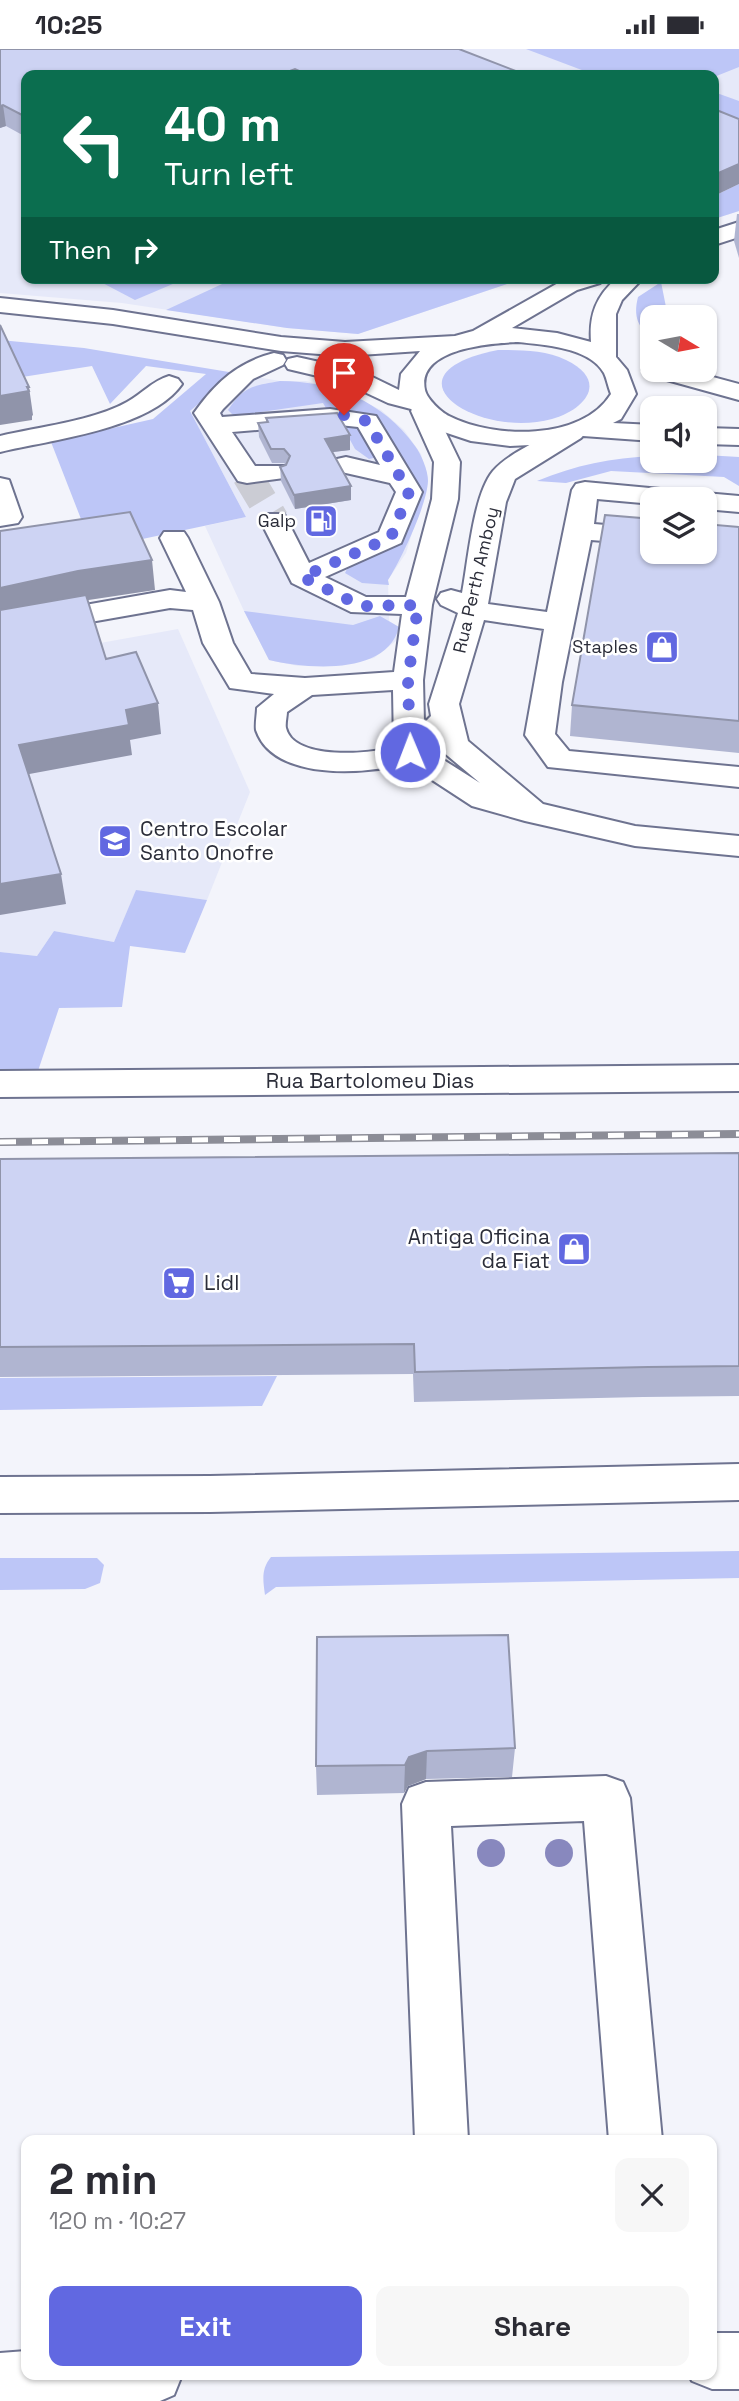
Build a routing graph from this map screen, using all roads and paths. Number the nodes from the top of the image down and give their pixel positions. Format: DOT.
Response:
graph roads {
  1 [pos="739,229"];
  2 [pos="719,235"];
  3 [pos="572,284"];
  4 [pos="623,284"];
  5 [pos="0,305"];
  6 [pos="0,324"];
  7 [pos="469,340"];
  8 [pos="274,360"];
  9 [pos="608,363"];
  10 [pos="640,367"];
  11 [pos="704,382"];
  12 [pos="169,384"];
  13 [pos="739,391"];
  14 [pos="421,407"];
  15 [pos="216,424"];
  16 [pos="578,431"];
  17 [pos="640,433"];
  18 [pos="717,436"];
  19 [pos="739,437"];
  20 [pos="0,444"];
  21 [pos="346,465"];
  22 [pos="275,472"];
  23 [pos="400,477"];
  24 [pos="0,486"];
  25 [pos="640,495"];
  26 [pos="717,502"];
  27 [pos="739,504"];
  28 [pos="0,518"];
  29 [pos="274,520"];
  30 [pos="579,531"];
  31 [pos="640,536"];
  32 [pos="174,538"];
  33 [pos="302,577"];
  34 [pos="421,593"];
  35 [pos="205,602"];
  36 [pos="473,610"];
  37 [pos="560,623"];
  38 [pos="0,629"];
  39 [pos="408,680"];
  40 [pos="305,687"];
  41 [pos="447,717"];
  42 [pos="410,752"];
  43 [pos="739,777"];
  44 [pos="537,814"];
  45 [pos="739,845"];
  46 [pos="739,1078"];
  47 [pos="0,1084"];
  48 [pos="739,1482"];
  49 [pos="0,1495"];
  50 [pos="441,2135"];
  51 [pos="636,2135"];
  52 [pos="717,2361"];
  53 [pos="739,2361"];
  54 [pos="26,2380"];
  55 [pos="0,2381"];
  1 -- 2 [label="street"];
  3 -- 7 [label="street"];
  4 -- 9 [label="street, Rua Perth Amboy"];
  5 -- 7 [label="street"];
  6 -- 8 [label="street"];
  7 -- 9 [label="street"];
  7 -- 14 [label="street"];
  8 -- 14 [label="street"];
  8 -- 15 [label="street"];
  9 -- 10 [label="street"];
  9 -- 16 [label="street, Rua Perth Amboy"];
  11 -- 13 [label="street"];
  12 -- 20 [label="street"];
  14 -- 16 [label="street"];
  14 -- 34 [label="street"];
  15 -- 22 [label="street"];
  15 -- 23 [label="street"];
  16 -- 17 [label="street"];
  16 -- 36 [label="street, Rua Perth Amboy"];
  18 -- 19 [label="street"];
  21 -- 23 [label="street"];
  23 -- 33 [label="street"];
  24 -- 28 [label="street"];
  25 -- 30 [label="street"];
  26 -- 27 [label="street"];
  29 -- 33 [label="street"];
  30 -- 31 [label="street"];
  30 -- 37 [label="street"];
  32 -- 35 [label="street"];
  33 -- 34 [label="street"];
  34 -- 36 [label="street"];
  34 -- 39 [label="street"];
  35 -- 38 [label="street"];
  35 -- 40 [label="street"];
  36 -- 37 [label="street"];
  36 -- 41 [label="street, Rua Perth Amboy"];
  37 -- 43 [label="street"];
  39 -- 40 [label="street"];
  39 -- 42 [label="street"];
  40 -- 42 [label="street"];
  41 -- 42 [label="street"];
  41 -- 44 [label="street, Rua Perth Amboy"];
  42 -- 44 [label="street"];
  44 -- 45 [label="street, Rua Perth Amboy"];
  46 -- 47 [label="street, Rua Bartolomeu Dias"];
  48 -- 49 [label="street"];
  50 -- 51 [label="street"];
  52 -- 53 [label="street"];
  54 -- 55 [label="street"];
}
